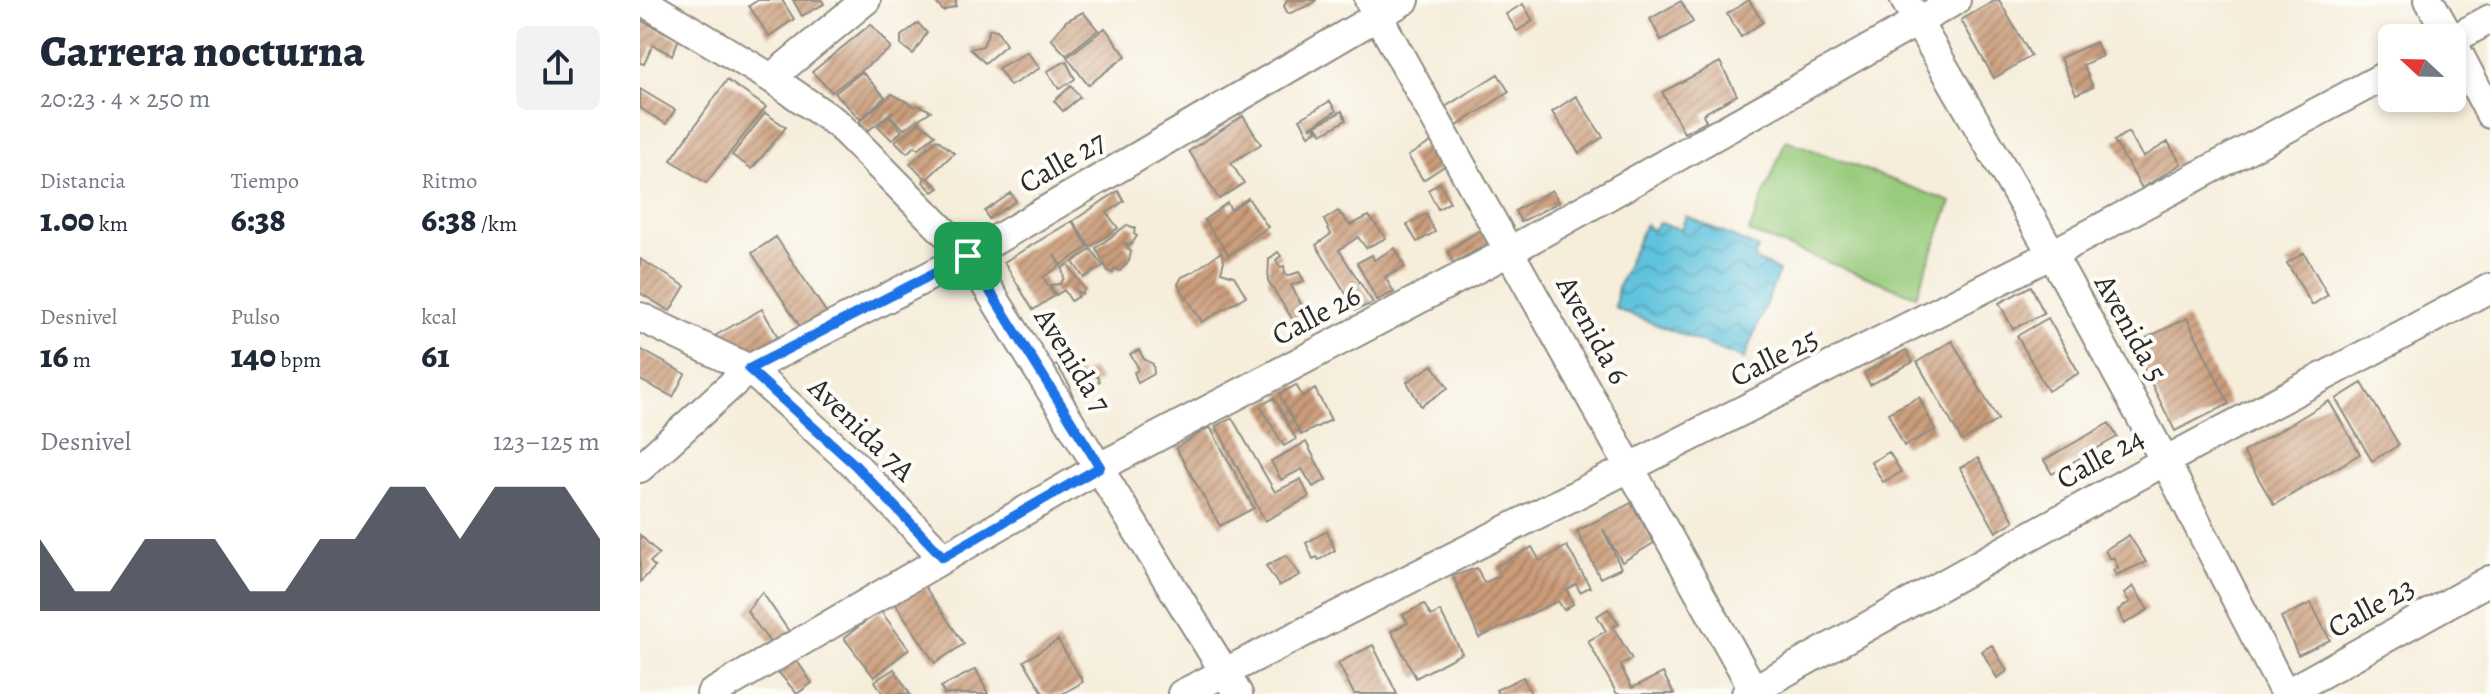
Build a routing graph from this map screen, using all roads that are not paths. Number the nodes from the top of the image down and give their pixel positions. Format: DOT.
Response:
graph roads {
  1 [pos="641,0"];
  2 [pos="866,0"];
  3 [pos="1405,0"];
  4 [pos="1956,0"];
  5 [pos="2429,0"];
  6 [pos="1374,8"];
  7 [pos="1911,11"];
  8 [pos="2490,19"];
  9 [pos="2442,24"];
  10 [pos="2466,32"];
  11 [pos="2466,68"];
  12 [pos="771,78"];
  13 [pos="2378,79"];
  14 [pos="2490,114"];
  15 [pos="1510,251"];
  16 [pos="2052,254"];
  17 [pos="968,256"];
  18 [pos="2490,288"];
  19 [pos="640,317"];
  20 [pos="749,369"];
  21 [pos="2165,461"];
  22 [pos="1100,467"];
  23 [pos="640,468"];
  24 [pos="1630,468"];
  25 [pos="943,557"];
  26 [pos="2490,580"];
  27 [pos="1231,683"];
  28 [pos="1752,693"];
  29 [pos="711,694"];
  30 [pos="1182,694"];
  31 [pos="2285,694"];
  1 -- 12 [label="street, Avenida 7"];
  2 -- 12 [label="street"];
  3 -- 6 [label="street, Calle 27"];
  4 -- 7 [label="street, Calle 26"];
  5 -- 9 [label="street"];
  6 -- 15 [label="street, Avenida 6"];
  6 -- 17 [label="street, Calle 27"];
  7 -- 15 [label="street, Calle 26"];
  7 -- 16 [label="street, Avenida 5"];
  8 -- 10 [label="street"];
  11 -- 14 [label="street"];
  12 -- 17 [label="street, Avenida 7"];
  13 -- 16 [label="street, Calle 25"];
  15 -- 22 [label="street, Calle 26"];
  15 -- 24 [label="street, Avenida 6"];
  16 -- 21 [label="street, Avenida 5"];
  16 -- 24 [label="street, Calle 25"];
  17 -- 20 [label="street, Calle 27"];
  17 -- 22 [label="street, Avenida 7"];
  18 -- 21 [label="street, Calle 24"];
  19 -- 20 [label="street, Avenida 7A"];
  20 -- 23 [label="street, Calle 27"];
  20 -- 25 [label="street, Avenida 7A"];
  21 -- 28 [label="street, Calle 24"];
  21 -- 31 [label="street, Avenida 5"];
  22 -- 25 [label="street, Calle 26"];
  22 -- 27 [label="street, Avenida 7"];
  24 -- 27 [label="street, Calle 25"];
  24 -- 28 [label="street, Avenida 6"];
  25 -- 29 [label="street, Calle 26"];
  26 -- 31 [label="street, Calle 23"];
  27 -- 30 [label="street, Calle 25"];
}
